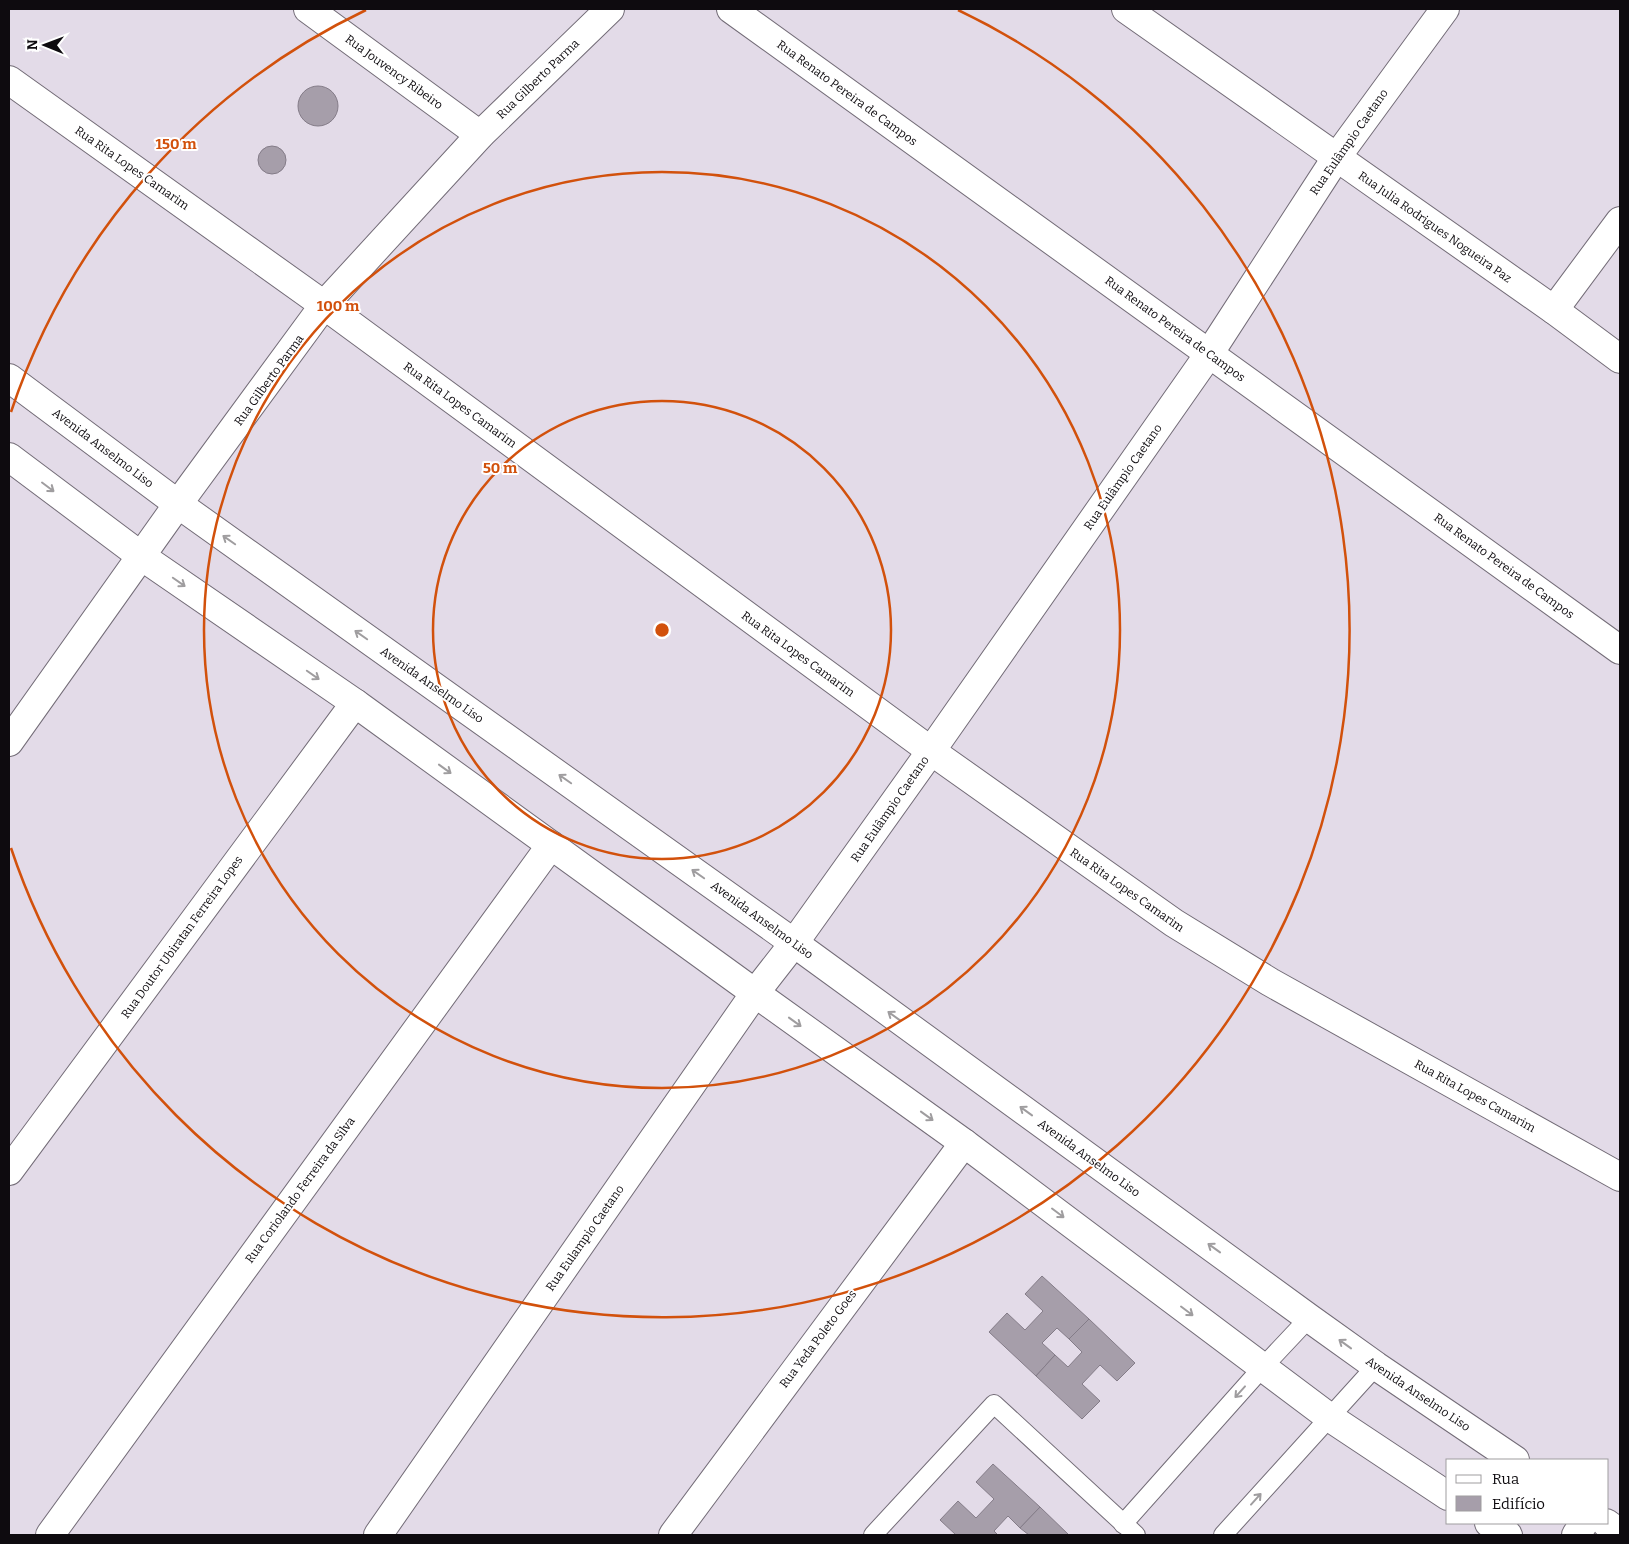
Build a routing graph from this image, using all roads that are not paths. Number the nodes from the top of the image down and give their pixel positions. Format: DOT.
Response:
graph roads {
  1 [pos="308,9"];
  2 [pos="610,9"];
  3 [pos="731,9"];
  4 [pos="1126,9"];
  5 [pos="1445,9"];
  6 [pos="1154,17"];
  7 [pos="9,80"];
  8 [pos="480,136"];
  9 [pos="1336,158"];
  10 [pos="1620,221"];
  11 [pos="324,305"];
  12 [pos="1554,310"];
  13 [pos="1209,354"];
  14 [pos="1620,359"];
  15 [pos="9,378"];
  16 [pos="9,458"];
  17 [pos="178,504"];
  18 [pos="141,556"];
  19 [pos="1620,650"];
  20 [pos="355,704"];
  21 [pos="9,742"];
  22 [pos="930,751"];
  23 [pos="550,845"];
  24 [pos="794,942"];
  25 [pos="755,993"];
  26 [pos="964,1142"];
  27 [pos="9,1171"];
  28 [pos="1620,1177"];
  29 [pos="1309,1318"];
  30 [pos="1376,1366"];
  31 [pos="1262,1368"];
  32 [pos="1329,1418"];
  33 [pos="1514,1459"];
  34 [pos="1446,1495"];
  35 [pos="1491,1524"];
  36 [pos="1583,1524"];
  37 [pos="1607,1524"];
  38 [pos="1130,1529"];
  39 [pos="1620,1533"];
  40 [pos="50,1535"];
  41 [pos="378,1535"];
  42 [pos="673,1535"];
  43 [pos="873,1535"];
  44 [pos="1224,1535"];
  45 [pos="1508,1535"];
  46 [pos="1576,1535"];
  1 -- 8 [label="street, Rua Jouvency Ribeiro"];
  2 -- 8 [label="street, Rua Gilberto Parma"];
  3 -- 13 [label="street, Rua Renato Pereira de Campos"];
  4 -- 6 [label="street, Rua Julia Rodrigues Nogueira Paz"];
  5 -- 9 [label="street, Rua Eulâmpio Caetano"];
  6 -- 9 [label="street, Rua Julia Rodrigues Nogueira Paz"];
  7 -- 11 [label="street, Rua Rita Lopes Camarim"];
  8 -- 11 [label="street, Rua Gilberto Parma"];
  9 -- 12 [label="street, Rua Julia Rodrigues Nogueira Paz"];
  9 -- 13 [label="street, Rua Eulâmpio Caetano"];
  10 -- 12 [label="street"];
  11 -- 17 [label="street, Rua Gilberto Parma"];
  11 -- 22 [label="street, Rua Rita Lopes Camarim"];
  12 -- 14 [label="street, Rua Julia Rodrigues Nogueira Paz"];
  13 -- 19 [label="street, Rua Renato Pereira de Campos"];
  13 -- 22 [label="street, Rua Eulâmpio Caetano"];
  15 -- 17 [label="street, Avenida Anselmo Liso"];
  16 -- 18 [label="street, one-way"];
  17 -- 18 [label="street, Rua Gilberto Parma"];
  24 -- 17 [label="street, Avenida Anselmo Liso, one-way"];
  18 -- 20 [label="street, one-way"];
  18 -- 21 [label="street, Rua Gilberto Parma"];
  20 -- 23 [label="street, one-way"];
  20 -- 27 [label="street, Rua Doutor Ubiratan Ferreira Lopes"];
  22 -- 24 [label="street, Rua Eulâmpio Caetano"];
  22 -- 28 [label="street, Rua Rita Lopes Camarim"];
  23 -- 25 [label="street"];
  23 -- 40 [label="street, Rua Coriolando Ferreira da Silva"];
  24 -- 25 [label="street, Rua Eulampio Caetano"];
  29 -- 24 [label="street, Avenida Anselmo Liso, one-way"];
  25 -- 26 [label="street, one-way"];
  25 -- 41 [label="street, Rua Eulampio Caetano"];
  26 -- 31 [label="street, one-way"];
  26 -- 42 [label="street, Rua Yeda Poleto Goes"];
  30 -- 29 [label="street, Avenida Anselmo Liso, one-way"];
  29 -- 31 [label="lane"];
  30 -- 32 [label="lane"];
  30 -- 33 [label="street, Avenida Anselmo Liso"];
  31 -- 32 [label="street"];
  31 -- 38 [label="lane, one-way"];
  32 -- 34 [label="street"];
  44 -- 32 [label="lane, one-way"];
  35 -- 45 [label="street"];
  36 -- 46 [label="street"];
  37 -- 39 [label="street"];
  38 -- 43 [label="lane"];
}
